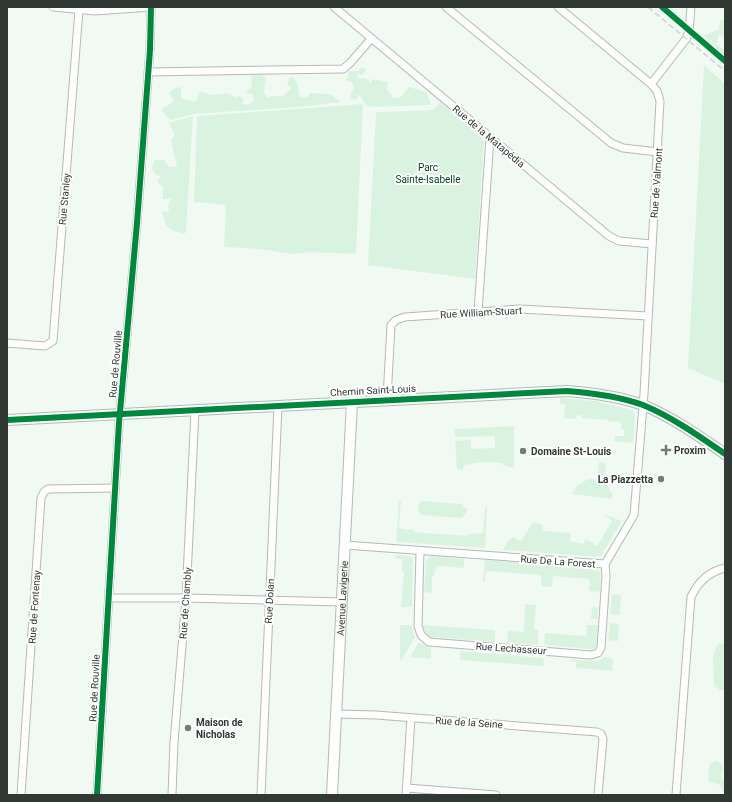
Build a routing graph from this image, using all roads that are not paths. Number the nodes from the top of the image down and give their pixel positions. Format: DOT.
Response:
graph roads {
  1 [pos="53,7"];
  2 [pos="151,7"];
  3 [pos="334,7"];
  4 [pos="446,7"];
  5 [pos="558,7"];
  6 [pos="691,7"];
  7 [pos="79,10"];
  8 [pos="371,39"];
  9 [pos="148,72"];
  10 [pos="651,84"];
  11 [pos="490,136"];
  12 [pos="658,152"];
  13 [pos="652,244"];
  14 [pos="478,312"];
  15 [pos="648,316"];
  16 [pos="7,343"];
  17 [pos="387,399"];
  18 [pos="352,402"];
  19 [pos="643,405"];
  20 [pos="278,406"];
  21 [pos="195,410"];
  22 [pos="119,414"];
  23 [pos="7,420"];
  24 [pos="725,454"];
  25 [pos="115,488"];
  26 [pos="345,545"];
  27 [pos="420,551"];
  28 [pos="605,564"];
  29 [pos="725,568"];
  30 [pos="109,598"];
  31 [pos="186,598"];
  32 [pos="269,600"];
  33 [pos="341,602"];
  34 [pos="336,714"];
  35 [pos="411,718"];
  36 [pos="407,792"];
  37 [pos="20,795"];
  38 [pos="97,795"];
  39 [pos="172,795"];
  40 [pos="261,795"];
  41 [pos="332,795"];
  42 [pos="496,795"];
  43 [pos="598,795"];
  44 [pos="676,795"];
  1 -- 7 [label="street"];
  2 -- 7 [label="street"];
  2 -- 9 [label="street, Rue de Rouville"];
  3 -- 8 [label="street, Rue de la Matapédia"];
  4 -- 12 [label="street"];
  5 -- 10 [label="street, Rue de Valmont"];
  6 -- 10 [label="street"];
  7 -- 16 [label="street, Rue Stanley"];
  8 -- 9 [label="street"];
  8 -- 11 [label="street, Rue de la Matapédia"];
  9 -- 22 [label="street, Rue de Rouville"];
  10 -- 12 [label="street, Rue de Valmont"];
  11 -- 13 [label="street, Rue de la Matapédia"];
  11 -- 14 [label="street"];
  12 -- 13 [label="street, Rue de Valmont"];
  13 -- 15 [label="street, Rue de Valmont"];
  14 -- 15 [label="street, Rue William-Stuart"];
  14 -- 17 [label="street, Rue William-Stuart"];
  15 -- 19 [label="street, Rue de Valmont"];
  17 -- 18 [label="street, Chemin Saint-Louis"];
  17 -- 19 [label="street, Chemin Saint-Louis"];
  18 -- 20 [label="street, Chemin Saint-Louis"];
  18 -- 26 [label="street, Avenue Lavigerie"];
  19 -- 24 [label="street, Chemin Saint-Louis"];
  19 -- 28 [label="street, Rue De La Forest"];
  20 -- 21 [label="street, Chemin Saint-Louis"];
  20 -- 32 [label="street, Rue Dolan"];
  21 -- 22 [label="street, Chemin Saint-Louis"];
  21 -- 31 [label="street, Rue de Chambly"];
  22 -- 23 [label="street, Chemin Saint-Louis"];
  22 -- 25 [label="street, Rue de Rouville"];
  25 -- 30 [label="street, Rue de Rouville"];
  25 -- 37 [label="street, Rue de Fontenay"];
  26 -- 27 [label="street, Rue De La Forest"];
  26 -- 33 [label="street, Avenue Lavigerie"];
  27 -- 28 [label="street, Rue De La Forest"];
  27 -- 28 [label="street, Rue Lechasseur"];
  29 -- 44 [label="street"];
  30 -- 31 [label="street"];
  30 -- 38 [label="street, Rue de Rouville"];
  31 -- 32 [label="street"];
  31 -- 39 [label="street, Rue de Chambly"];
  32 -- 33 [label="street"];
  32 -- 40 [label="street, Rue Dolan"];
  33 -- 34 [label="street, Avenue Lavigerie"];
  34 -- 35 [label="street, Rue de la Seine"];
  34 -- 41 [label="street, Avenue Lavigerie"];
  35 -- 36 [label="street"];
  35 -- 43 [label="street, Rue de la Seine"];
  36 -- 42 [label="street"];
}
